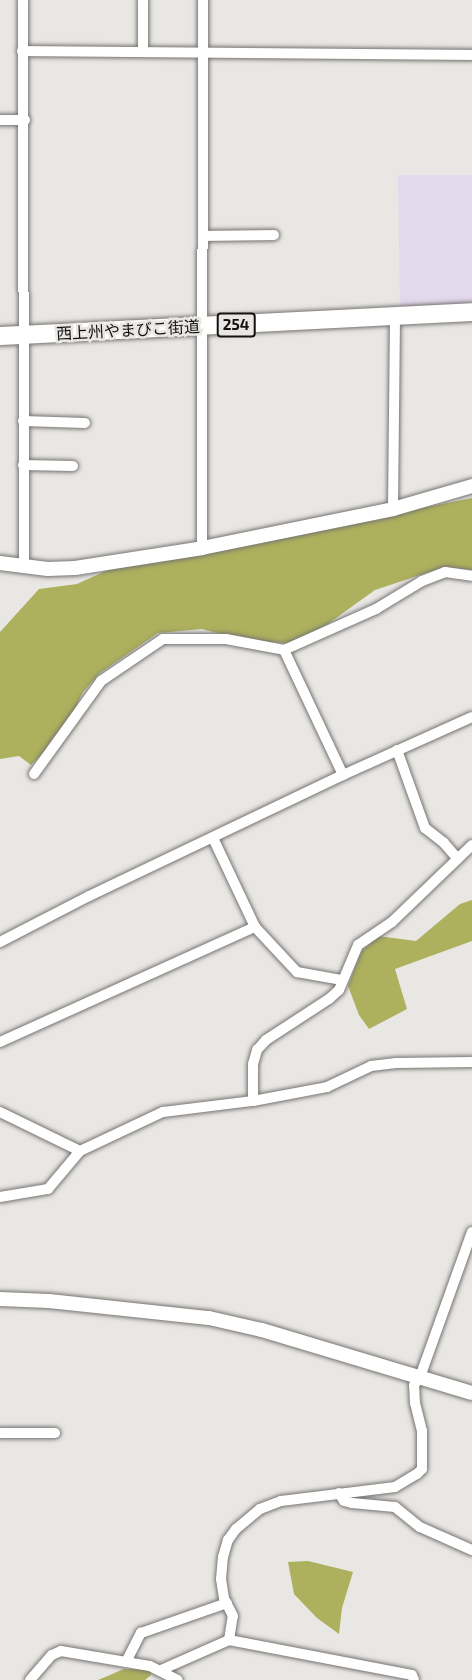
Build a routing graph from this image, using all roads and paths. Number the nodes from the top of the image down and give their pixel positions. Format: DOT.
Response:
graph roads {
  1 [pos="23,0"];
  2 [pos="143,0"];
  3 [pos="203,0"];
  4 [pos="22,51"];
  5 [pos="142,52"];
  6 [pos="203,53"];
  7 [pos="472,55"];
  8 [pos="0,120"];
  9 [pos="25,120"];
  10 [pos="274,235"];
  11 [pos="204,236"];
  12 [pos="472,312"];
  13 [pos="395,316"];
  14 [pos="204,327"];
  15 [pos="22,335"];
  16 [pos="0,336"];
  17 [pos="23,421"];
  18 [pos="85,423"];
  19 [pos="23,465"];
  20 [pos="73,466"];
  21 [pos="472,486"];
  22 [pos="393,509"];
  23 [pos="202,548"];
  24 [pos="0,563"];
  25 [pos="24,565"];
  26 [pos="472,576"];
  27 [pos="284,650"];
  28 [pos="472,717"];
  29 [pos="398,750"];
  30 [pos="34,774"];
  31 [pos="342,775"];
  32 [pos="213,838"];
  33 [pos="472,845"];
  34 [pos="458,858"];
  35 [pos="255,927"];
  36 [pos="0,942"];
  37 [pos="342,980"];
  38 [pos="0,1042"];
  39 [pos="472,1062"];
  40 [pos="253,1101"];
  41 [pos="0,1112"];
  42 [pos="80,1151"];
  43 [pos="0,1197"];
  44 [pos="472,1232"];
  45 [pos="0,1299"];
  46 [pos="420,1377"];
  47 [pos="472,1393"];
  48 [pos="0,1433"];
  49 [pos="55,1433"];
  50 [pos="339,1493"];
  51 [pos="472,1550"];
  52 [pos="227,1603"];
  53 [pos="229,1640"];
  54 [pos="126,1662"];
  55 [pos="161,1670"];
  56 [pos="30,1680"];
  57 [pos="176,1680"];
  58 [pos="414,1680"];
  1 -- 4 [label="street"];
  2 -- 5 [label="street"];
  3 -- 6 [label="street"];
  4 -- 5 [label="street"];
  4 -- 9 [label="street"];
  5 -- 6 [label="street"];
  6 -- 7 [label="street"];
  6 -- 11 [label="street"];
  8 -- 9 [label="street"];
  9 -- 15 [label="street"];
  10 -- 11 [label="street"];
  11 -- 14 [label="street"];
  12 -- 13 [label="highway, 西上州やまびこ街道 / 254"];
  13 -- 14 [label="highway, 西上州やまびこ街道 / 254"];
  13 -- 22 [label="street"];
  14 -- 15 [label="highway, 西上州やまびこ街道 / 254"];
  14 -- 23 [label="street"];
  15 -- 16 [label="highway, 西上州やまびこ街道 / 254"];
  15 -- 17 [label="street"];
  17 -- 18 [label="street"];
  17 -- 19 [label="street"];
  19 -- 20 [label="street"];
  19 -- 25 [label="street"];
  21 -- 22 [label="street"];
  22 -- 23 [label="street"];
  23 -- 25 [label="street"];
  24 -- 25 [label="street"];
  26 -- 27 [label="street"];
  27 -- 30 [label="street"];
  27 -- 31 [label="street"];
  28 -- 29 [label="street"];
  29 -- 31 [label="street"];
  29 -- 34 [label="street"];
  31 -- 32 [label="street"];
  32 -- 35 [label="street"];
  32 -- 36 [label="street"];
  33 -- 34 [label="street"];
  34 -- 37 [label="street"];
  35 -- 37 [label="street"];
  35 -- 38 [label="street"];
  37 -- 40 [label="street"];
  39 -- 40 [label="street"];
  40 -- 42 [label="street"];
  41 -- 42 [label="street"];
  42 -- 43 [label="street"];
  44 -- 46 [label="street"];
  45 -- 46 [label="street"];
  46 -- 47 [label="street"];
  46 -- 50 [label="street"];
  48 -- 49 [label="street"];
  50 -- 51 [label="street"];
  50 -- 52 [label="street"];
  52 -- 53 [label="street"];
  52 -- 54 [label="street"];
  53 -- 55 [label="street"];
  53 -- 58 [label="street"];
  54 -- 55 [label="street"];
  54 -- 56 [label="street"];
  55 -- 57 [label="street"];
}
